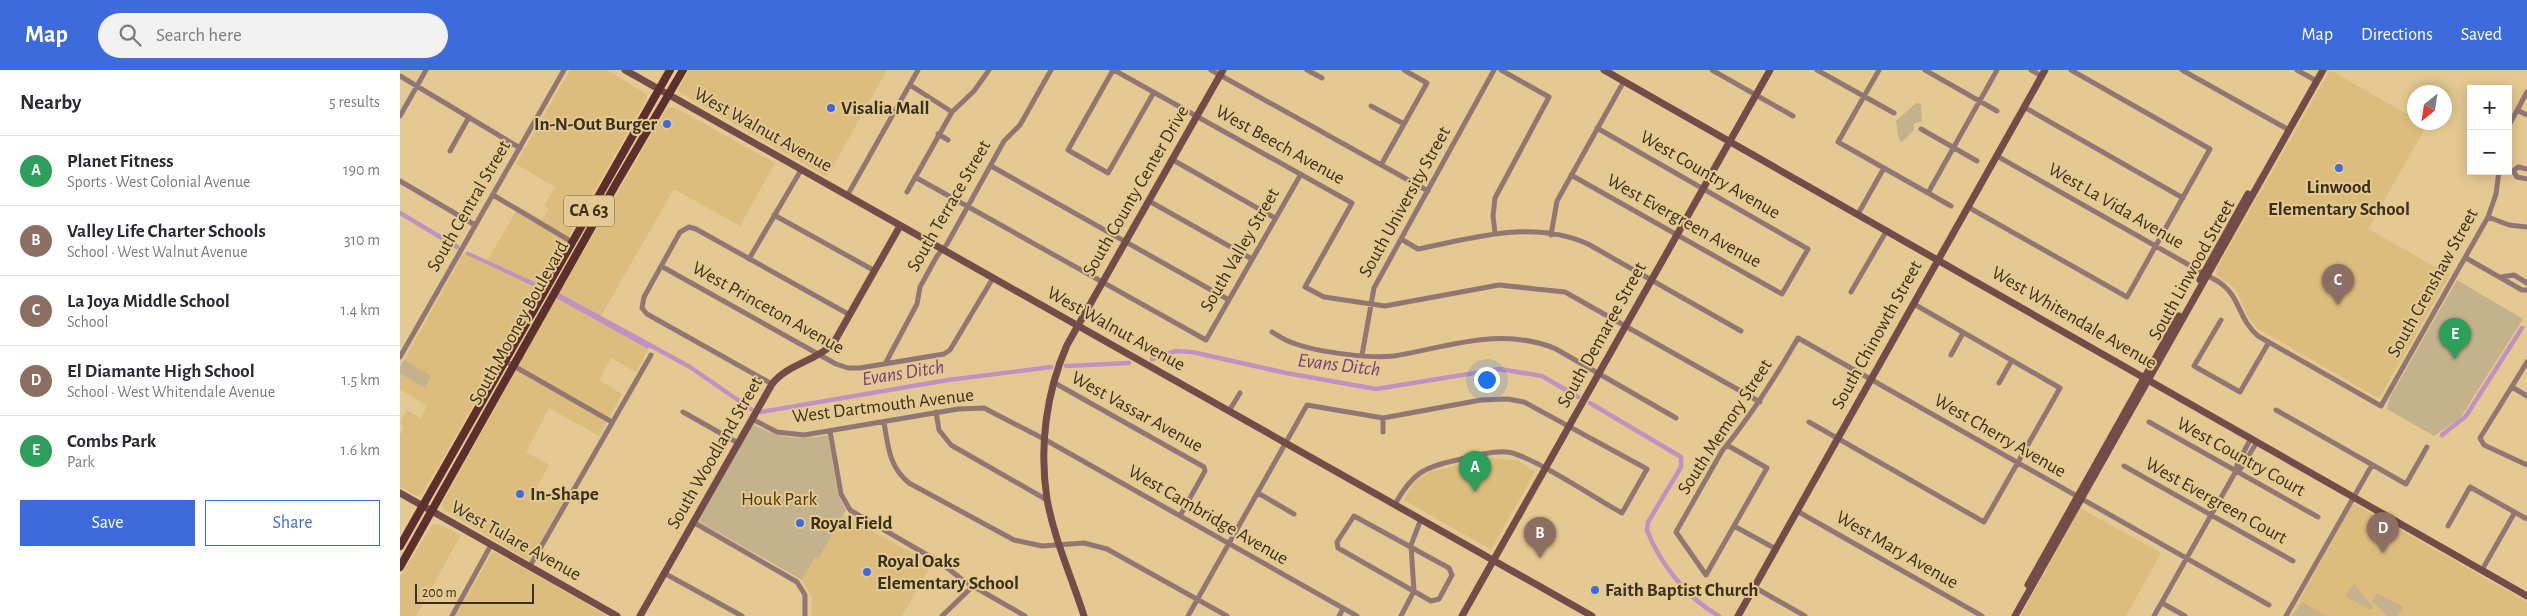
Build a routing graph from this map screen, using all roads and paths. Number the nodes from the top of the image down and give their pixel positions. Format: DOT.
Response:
graph roads {
  1 [pos="426,70"];
  2 [pos="564,70"];
  3 [pos="625,70"];
  4 [pos="670,70"];
  5 [pos="682,70"];
  6 [pos="918,70"];
  7 [pos="989,70"];
  8 [pos="1051,70"];
  9 [pos="1113,70"];
  10 [pos="1211,70"];
  11 [pos="1307,70"];
  12 [pos="1404,70"];
  13 [pos="1494,70"];
  14 [pos="1501,70"];
  15 [pos="1604,70"];
  16 [pos="1712,70"];
  17 [pos="1770,70"];
  18 [pos="1818,70"];
  19 [pos="1879,70"];
  20 [pos="1925,70"];
  21 [pos="1997,70"];
  22 [pos="2031,70"];
  23 [pos="2071,70"];
  24 [pos="2182,70"];
  25 [pos="2297,70"];
  26 [pos="2318,70"];
  27 [pos="2323,70"];
  28 [pos="1222,73"];
  29 [pos="2044,73"];
  30 [pos="400,76"];
  31 [pos="1322,78"];
  32 [pos="2313,79"];
  33 [pos="1624,81"];
  34 [pos="910,85"];
  35 [pos="417,86"];
  36 [pos="658,90"];
  37 [pos="1154,92"];
  38 [pos="2527,92"];
  39 [pos="1756,95"];
  40 [pos="668,96"];
  41 [pos="1864,96"];
  42 [pos="1980,101"];
  43 [pos="1371,106"];
  44 [pos="2024,107"];
  45 [pos="2302,107"];
  46 [pos="2517,110"];
  47 [pos="1997,111"];
  48 [pos="952,112"];
  49 [pos="1894,113"];
  50 [pos="2527,115"];
  51 [pos="400,116"];
  52 [pos="1197,116"];
  53 [pos="1793,116"];
  54 [pos="469,117"];
  55 [pos="2512,119"];
  56 [pos="1404,124"];
  57 [pos="1597,128"];
  58 [pos="1922,129"];
  59 [pos="2287,129"];
  60 [pos="938,134"];
  61 [pos="948,140"];
  62 [pos="1730,141"];
  63 [pos="1954,147"];
  64 [pos="520,148"];
  65 [pos="450,151"];
  66 [pos="1997,156"];
  67 [pos="1173,160"];
  68 [pos="1977,161"];
  69 [pos="1381,165"];
  70 [pos="991,166"];
  71 [pos="1884,168"];
  72 [pos="2527,169"];
  73 [pos="801,170"];
  74 [pos="1300,174"];
  75 [pos="2259,174"];
  76 [pos="1571,175"];
  77 [pos="2498,175"];
  78 [pos="915,177"];
  79 [pos="2527,179"];
  80 [pos="400,181"];
  81 [pos="606,182"];
  82 [pos="1704,188"];
  83 [pos="1428,191"];
  84 [pos="907,192"];
  85 [pos="1928,192"];
  86 [pos="493,195"];
  87 [pos="847,196"];
  88 [pos="2183,198"];
  89 [pos="1149,201"];
  90 [pos="1951,206"];
  91 [pos="968,207"];
  92 [pos="1968,207"];
  93 [pos="1858,214"];
  94 [pos="2243,214"];
  95 [pos="774,215"];
  96 [pos="2488,217"];
  97 [pos="1276,218"];
  98 [pos="475,225"];
  99 [pos="900,226"];
  100 [pos="2527,227"];
  101 [pos="1887,230"];
  102 [pos="1495,233"];
  103 [pos="1678,234"];
  104 [pos="1551,235"];
  105 [pos="1401,239"];
  106 [pos="572,242"];
  107 [pos="1126,242"];
  108 [pos="582,245"];
  109 [pos="2156,246"];
  110 [pos="942,249"];
  111 [pos="2466,258"];
  112 [pos="749,259"];
  113 [pos="1252,259"];
  114 [pos="1938,260"];
  115 [pos="661,266"];
  116 [pos="875,271"];
  117 [pos="2206,274"];
  118 [pos="2500,277"];
  119 [pos="993,278"];
  120 [pos="1652,280"];
  121 [pos="1103,282"];
  122 [pos="2527,283"];
  123 [pos="2527,290"];
  124 [pos="1851,292"];
  125 [pos="1782,294"];
  126 [pos="1229,300"];
  127 [pos="1370,304"];
  128 [pos="1914,304"];
  129 [pos="543,313"];
  130 [pos="850,315"];
  131 [pos="2221,320"];
  132 [pos="1626,325"];
  133 [pos="1078,326"];
  134 [pos="1272,332"];
  135 [pos="1741,332"];
  136 [pos="1963,333"];
  137 [pos="1798,338"];
  138 [pos="2269,342"];
  139 [pos="650,355"];
  140 [pos="820,355"];
  141 [pos="1362,355"];
  142 [pos="1951,355"];
  143 [pos="400,357"];
  144 [pos="2012,360"];
  145 [pos="505,361"];
  146 [pos="2527,362"];
  147 [pos="885,364"];
  148 [pos="514,366"];
  149 [pos="1599,374"];
  150 [pos="2147,379"];
  151 [pos="1871,380"];
  152 [pos="1054,382"];
  153 [pos="1999,383"];
  154 [pos="772,384"];
  155 [pos="2512,387"];
  156 [pos="1240,393"];
  157 [pos="2527,396"];
  158 [pos="1760,402"];
  159 [pos="2381,406"];
  160 [pos="2276,410"];
  161 [pos="1229,411"];
  162 [pos="683,412"];
  163 [pos="936,412"];
  164 [pos="1383,418"];
  165 [pos="1676,418"];
  166 [pos="752,419"];
  167 [pos="612,422"];
  168 [pos="884,422"];
  169 [pos="1809,422"];
  170 [pos="2149,422"];
  171 [pos="1570,426"];
  172 [pos="830,431"];
  173 [pos="1383,432"];
  174 [pos="1044,439"];
  175 [pos="1838,439"];
  176 [pos="2254,440"];
  177 [pos="738,443"];
  178 [pos="1286,443"];
  179 [pos="1727,445"];
  180 [pos="2426,447"];
  181 [pos="2018,464"];
  182 [pos="2372,465"];
  183 [pos="2527,465"];
  184 [pos="2124,466"];
  185 [pos="1545,470"];
  186 [pos="2236,471"];
  187 [pos="400,493"];
  188 [pos="1258,493"];
  189 [pos="2354,497"];
  190 [pos="2079,498"];
  191 [pos="1047,500"];
  192 [pos="1395,504"];
  193 [pos="422,506"];
  194 [pos="1797,511"];
  195 [pos="432,512"];
  196 [pos="2514,512"];
  197 [pos="1294,514"];
  198 [pos="1180,516"];
  199 [pos="2211,516"];
  200 [pos="2318,517"];
  201 [pos="1421,519"];
  202 [pos="2527,520"];
  203 [pos="693,522"];
  204 [pos="1734,526"];
  205 [pos="2448,526"];
  206 [pos="1060,544"];
  207 [pos="1229,544"];
  208 [pos="400,546"];
  209 [pos="491,546"];
  210 [pos="1411,546"];
  211 [pos="1776,549"];
  212 [pos="1494,560"];
  213 [pos="2186,560"];
  214 [pos="2293,562"];
  215 [pos="530,566"];
  216 [pos="400,567"];
  217 [pos="2482,570"];
  218 [pos="664,573"];
  219 [pos="973,586"];
  220 [pos="1754,587"];
  221 [pos="1414,591"];
  222 [pos="2527,596"];
  223 [pos="1198,599"];
  224 [pos="2162,603"];
  225 [pos="2268,606"];
  226 [pos="1343,609"];
  227 [pos="1465,615"];
  228 [pos="452,616"];
  229 [pos="617,616"];
  230 [pos="640,616"];
  231 [pos="742,616"];
  232 [pos="805,616"];
  233 [pos="942,616"];
  234 [pos="1025,616"];
  235 [pos="1084,616"];
  236 [pos="1188,616"];
  237 [pos="1227,616"];
  238 [pos="1339,616"];
  239 [pos="1357,616"];
  240 [pos="1401,616"];
  241 [pos="1592,616"];
  242 [pos="1738,616"];
  243 [pos="1805,616"];
  244 [pos="1982,616"];
  245 [pos="2010,616"];
  246 [pos="2016,616"];
  247 [pos="2154,616"];
  248 [pos="2185,616"];
  249 [pos="2286,616"];
  1 -- 35 [label="street"];
  2 -- 64 [label="street, South Central Street"];
  3 -- 36 [label="street, West Walnut Avenue"];
  4 -- 36 [label="main road, South Mooney Boulevard / CA 63"];
  5 -- 40 [label="main road, South Mooney Boulevard / CA 63"];
  6 -- 34 [label="street"];
  7 -- 48 [label="street"];
  8 -- 70 [label="street, South Terrace Street"];
  9 -- 37 [label="street, West Beech Avenue"];
  9 -- 37 [label="street"];
  10 -- 28 [label="street"];
  11 -- 31 [label="street"];
  12 -- 56 [label="street"];
  13 -- 83 [label="street, South University Street"];
  14 -- 102 [label="street"];
  15 -- 33 [label="street, West Whitendale Avenue"];
  16 -- 39 [label="street"];
  17 -- 39 [label="street, South Demaree Street"];
  18 -- 41 [label="street"];
  19 -- 41 [label="street"];
  20 -- 42 [label="street"];
  21 -- 42 [label="street"];
  22 -- 29 [label="street"];
  23 -- 88 [label="street"];
  24 -- 59 [label="street"];
  25 -- 32 [label="street"];
  26 -- 32 [label="street, South Linwood Street"];
  27 -- 45 [label="street, South Linwood Street"];
  28 -- 52 [label="street, South County Center Drive"];
  28 -- 69 [label="street"];
  29 -- 44 [label="street, South Chinowth Street"];
  30 -- 35 [label="street"];
  32 -- 45 [label="street"];
  32 -- 59 [label="street, South Linwood Street"];
  33 -- 57 [label="street"];
  33 -- 62 [label="street, West Whitendale Avenue"];
  34 -- 48 [label="street"];
  34 -- 87 [label="street"];
  35 -- 51 [label="street"];
  35 -- 54 [label="street"];
  36 -- 40 [label="street, West Walnut Avenue"];
  36 -- 81 [label="main road, South Mooney Boulevard / CA 63"];
  37 -- 52 [label="street, West Beech Avenue"];
  38 -- 46 [label="street"];
  39 -- 53 [label="street"];
  39 -- 62 [label="street, South Demaree Street"];
  40 -- 73 [label="street, West Walnut Avenue"];
  40 -- 108 [label="main road, South Mooney Boulevard / CA 63"];
  41 -- 49 [label="street"];
  41 -- 71 [label="street"];
  42 -- 47 [label="street"];
  42 -- 63 [label="street"];
  43 -- 56 [label="street"];
  44 -- 66 [label="street, South Chinowth Street"];
  44 -- 88 [label="street"];
  45 -- 59 [label="street, South Linwood Street"];
  46 -- 50 [label="street"];
  46 -- 55 [label="street"];
  48 -- 60 [label="street"];
  52 -- 67 [label="street, South County Center Drive"];
  52 -- 74 [label="street, West Beech Avenue"];
  54 -- 64 [label="street"];
  54 -- 65 [label="street"];
  56 -- 69 [label="street"];
  57 -- 76 [label="street"];
  57 -- 82 [label="street, West Country Avenue"];
  58 -- 63 [label="street"];
  59 -- 75 [label="street, South Linwood Street"];
  59 -- 94 [label="street, South Linwood Street"];
  60 -- 61 [label="street"];
  60 -- 78 [label="street"];
  62 -- 82 [label="street, South Demaree Street"];
  62 -- 93 [label="street, West Whitendale Avenue"];
  63 -- 68 [label="street"];
  63 -- 85 [label="street"];
  64 -- 86 [label="street, South Central Street"];
  66 -- 92 [label="street, South Chinowth Street"];
  66 -- 109 [label="street, West La Vida Avenue"];
  67 -- 89 [label="street, South County Center Drive"];
  67 -- 97 [label="street"];
  69 -- 83 [label="street"];
  70 -- 91 [label="street, South Terrace Street"];
  70 -- 107 [label="street"];
  71 -- 85 [label="street"];
  71 -- 93 [label="street"];
  72 -- 79 [label="street"];
  73 -- 87 [label="street, West Walnut Avenue"];
  73 -- 95 [label="street"];
  74 -- 97 [label="street, South Valley Street"];
  74 -- 127 [label="street, West Beech Avenue"];
  75 -- 94 [label="street"];
  75 -- 117 [label="street, South Linwood Street"];
  76 -- 103 [label="street, West Evergreen Avenue"];
  76 -- 104 [label="street"];
  77 -- 96 [label="street, South Crenshaw Street"];
  78 -- 84 [label="street"];
  78 -- 91 [label="street"];
  80 -- 98 [label="street"];
  81 -- 106 [label="main road, South Mooney Boulevard / CA 63"];
  81 -- 108 [label="main road"];
  82 -- 103 [label="street, South Demaree Street"];
  82 -- 125 [label="street, West Country Avenue"];
  83 -- 105 [label="street, South University Street"];
  85 -- 90 [label="street"];
  86 -- 98 [label="street, South Central Street"];
  86 -- 106 [label="street"];
  87 -- 99 [label="street, West Walnut Avenue"];
  88 -- 109 [label="street"];
  89 -- 107 [label="street, South County Center Drive"];
  89 -- 113 [label="street"];
  91 -- 110 [label="street, South Terrace Street"];
  91 -- 121 [label="street"];
  92 -- 109 [label="street"];
  92 -- 114 [label="street, South Chinowth Street"];
  93 -- 101 [label="street, West Whitendale Avenue"];
  94 -- 117 [label="street, South Linwood Street"];
  95 -- 112 [label="street"];
  95 -- 116 [label="street"];
  96 -- 100 [label="street"];
  96 -- 111 [label="street, South Crenshaw Street"];
  97 -- 113 [label="street, South Valley Street"];
  98 -- 143 [label="street, South Central Street"];
  99 -- 110 [label="street, West Walnut Avenue"];
  99 -- 116 [label="street, South Woodland Street"];
  101 -- 114 [label="street, West Whitendale Avenue"];
  101 -- 124 [label="street"];
  102 -- 104 [label="street"];
  102 -- 105 [label="street"];
  103 -- 120 [label="street, South Demaree Street"];
  103 -- 125 [label="street, West Evergreen Avenue"];
  104 -- 120 [label="street"];
  105 -- 127 [label="street, South University Street"];
  106 -- 129 [label="main road"];
  106 -- 145 [label="main road, South Mooney Boulevard / CA 63"];
  107 -- 121 [label="street, South County Center Drive"];
  107 -- 126 [label="street"];
  108 -- 129 [label="main road, South Mooney Boulevard / CA 63"];
  109 -- 117 [label="street, West La Vida Avenue"];
  110 -- 119 [label="street, West Walnut Avenue"];
  110 -- 147 [label="street, South Terrace Street"];
  111 -- 118 [label="street"];
  111 -- 159 [label="street, South Crenshaw Street"];
  112 -- 115 [label="street"];
  112 -- 130 [label="street"];
  113 -- 126 [label="street, South Valley Street"];
  114 -- 128 [label="street, South Chinowth Street"];
  114 -- 150 [label="street, West Whitendale Avenue"];
  115 -- 140 [label="street, West Princeton Avenue"];
  115 -- 154 [label="street"];
  116 -- 130 [label="street, South Woodland Street"];
  117 -- 138 [label="street, West La Vida Avenue"];
  117 -- 150 [label="street, South Linwood Street"];
  118 -- 122 [label="street"];
  118 -- 123 [label="street"];
  119 -- 133 [label="street, West Walnut Avenue"];
  119 -- 147 [label="street, West Princeton Avenue"];
  120 -- 132 [label="street, South Demaree Street"];
  120 -- 135 [label="street"];
  121 -- 126 [label="street, South Valley Street"];
  121 -- 133 [label="street, South County Center Drive"];
  127 -- 132 [label="street"];
  127 -- 141 [label="street, South University Street"];
  128 -- 136 [label="street"];
  128 -- 151 [label="street, South Chinowth Street"];
  129 -- 148 [label="main road, South Mooney Boulevard / CA 63"];
  130 -- 140 [label="street, South Woodland Street"];
  131 -- 138 [label="street"];
  132 -- 149 [label="street, South Demaree Street"];
  132 -- 158 [label="street"];
  133 -- 152 [label="street, South County Center Drive"];
  133 -- 161 [label="street, West Walnut Avenue"];
  134 -- 141 [label="street"];
  136 -- 142 [label="street"];
  136 -- 144 [label="street"];
  137 -- 151 [label="street, West Cherry Avenue"];
  137 -- 158 [label="street, South Memory Street"];
  138 -- 159 [label="street, West La Vida Avenue"];
  139 -- 167 [label="street"];
  140 -- 147 [label="street, West Princeton Avenue"];
  140 -- 154 [label="street, South Woodland Street"];
  141 -- 149 [label="street"];
  144 -- 153 [label="street"];
  144 -- 181 [label="street"];
  145 -- 148 [label="street"];
  145 -- 193 [label="main road, South Mooney Boulevard / CA 63"];
  146 -- 155 [label="street"];
  148 -- 167 [label="street"];
  148 -- 195 [label="main road, South Mooney Boulevard / CA 63"];
  149 -- 165 [label="street"];
  149 -- 171 [label="street, South Demaree Street"];
  150 -- 176 [label="street, West Whitendale Avenue"];
  150 -- 190 [label="street, South Linwood Street"];
  151 -- 175 [label="street, South Chinowth Street"];
  151 -- 181 [label="street, West Cherry Avenue"];
  152 -- 174 [label="street, South County Center Drive"];
  152 -- 198 [label="street, West Vassar Avenue"];
  154 -- 166 [label="street, South Woodland Street"];
  155 -- 157 [label="street"];
  155 -- 183 [label="street"];
  156 -- 161 [label="street"];
  158 -- 179 [label="street, South Memory Street"];
  160 -- 182 [label="street"];
  161 -- 178 [label="street, West Walnut Avenue"];
  162 -- 177 [label="street"];
  163 -- 168 [label="street, West Dartmouth Avenue"];
  163 -- 174 [label="street, West Dartmouth Avenue"];
  163 -- 191 [label="street"];
  164 -- 171 [label="street"];
  164 -- 173 [label="street"];
  164 -- 178 [label="street"];
  166 -- 172 [label="street, West Dartmouth Avenue"];
  166 -- 177 [label="street, South Woodland Street"];
  167 -- 215 [label="street"];
  168 -- 172 [label="street, West Dartmouth Avenue"];
  168 -- 206 [label="street"];
  169 -- 175 [label="street"];
  170 -- 186 [label="street, West Country Court"];
  171 -- 185 [label="street, South Demaree Street"];
  171 -- 185 [label="street"];
  172 -- 219 [label="street"];
  174 -- 191 [label="street, South County Center Drive"];
  174 -- 198 [label="street, West Cambridge Avenue"];
  175 -- 181 [label="street"];
  175 -- 194 [label="street, South Chinowth Street"];
  176 -- 186 [label="street"];
  176 -- 189 [label="street, West Whitendale Avenue"];
  177 -- 203 [label="street, South Woodland Street"];
  178 -- 188 [label="street"];
  178 -- 192 [label="street, West Walnut Avenue"];
  179 -- 204 [label="street"];
  179 -- 204 [label="street, South Memory Street"];
  180 -- 182 [label="street"];
  181 -- 190 [label="street, West Cherry Avenue"];
  182 -- 189 [label="street"];
  184 -- 199 [label="street, West Evergreen Court"];
  185 -- 192 [label="street"];
  185 -- 212 [label="street, South Demaree Street"];
  186 -- 199 [label="street"];
  186 -- 200 [label="street, West Country Court"];
  187 -- 193 [label="street, West Tulare Avenue"];
  188 -- 197 [label="street"];
  188 -- 207 [label="street"];
  189 -- 217 [label="street, West Whitendale Avenue"];
  189 -- 249 [label="street"];
  190 -- 213 [label="street, West Cherry Avenue"];
  190 -- 245 [label="street, South Linwood Street"];
  190 -- 246 [label="street, South Linwood Street"];
  191 -- 206 [label="street, South County Center Drive"];
  192 -- 201 [label="street, West Walnut Avenue"];
  193 -- 195 [label="street, West Tulare Avenue"];
  193 -- 208 [label="main road, South Mooney Boulevard / CA 63"];
  194 -- 211 [label="street, South Chinowth Street"];
  194 -- 244 [label="street, West Mary Avenue"];
  195 -- 209 [label="street, West Tulare Avenue"];
  195 -- 216 [label="main road, South Mooney Boulevard / CA 63"];
  196 -- 202 [label="street"];
  196 -- 205 [label="street"];
  196 -- 217 [label="street"];
  198 -- 207 [label="street, West Cambridge Avenue"];
  199 -- 213 [label="street"];
  199 -- 214 [label="street, West Evergreen Court"];
  201 -- 210 [label="street"];
  201 -- 212 [label="street, West Walnut Avenue"];
  203 -- 218 [label="street, South Woodland Street"];
  203 -- 232 [label="street"];
  204 -- 211 [label="street"];
  206 -- 223 [label="street"];
  206 -- 235 [label="street, South County Center Drive"];
  207 -- 223 [label="street"];
  207 -- 226 [label="street, West Cambridge Avenue"];
  209 -- 215 [label="street, West Tulare Avenue"];
  209 -- 228 [label="street"];
  210 -- 221 [label="street"];
  210 -- 221 [label="street"];
  210 -- 221 [label="street"];
  211 -- 220 [label="street, South Chinowth Street"];
  212 -- 227 [label="street, South Demaree Street"];
  212 -- 241 [label="street, West Walnut Avenue"];
  213 -- 224 [label="street"];
  213 -- 225 [label="street, West Cherry Avenue"];
  215 -- 229 [label="street, West Tulare Avenue"];
  217 -- 222 [label="street, West Whitendale Avenue"];
  218 -- 230 [label="street, South Woodland Street"];
  218 -- 231 [label="street"];
  219 -- 233 [label="street"];
  219 -- 234 [label="street"];
  220 -- 242 [label="street, South Chinowth Street"];
  220 -- 243 [label="street"];
  221 -- 240 [label="street"];
  223 -- 236 [label="street"];
  223 -- 237 [label="street"];
  224 -- 247 [label="street"];
  224 -- 248 [label="street"];
  226 -- 238 [label="street"];
  226 -- 239 [label="street, West Cambridge Avenue"];
}
